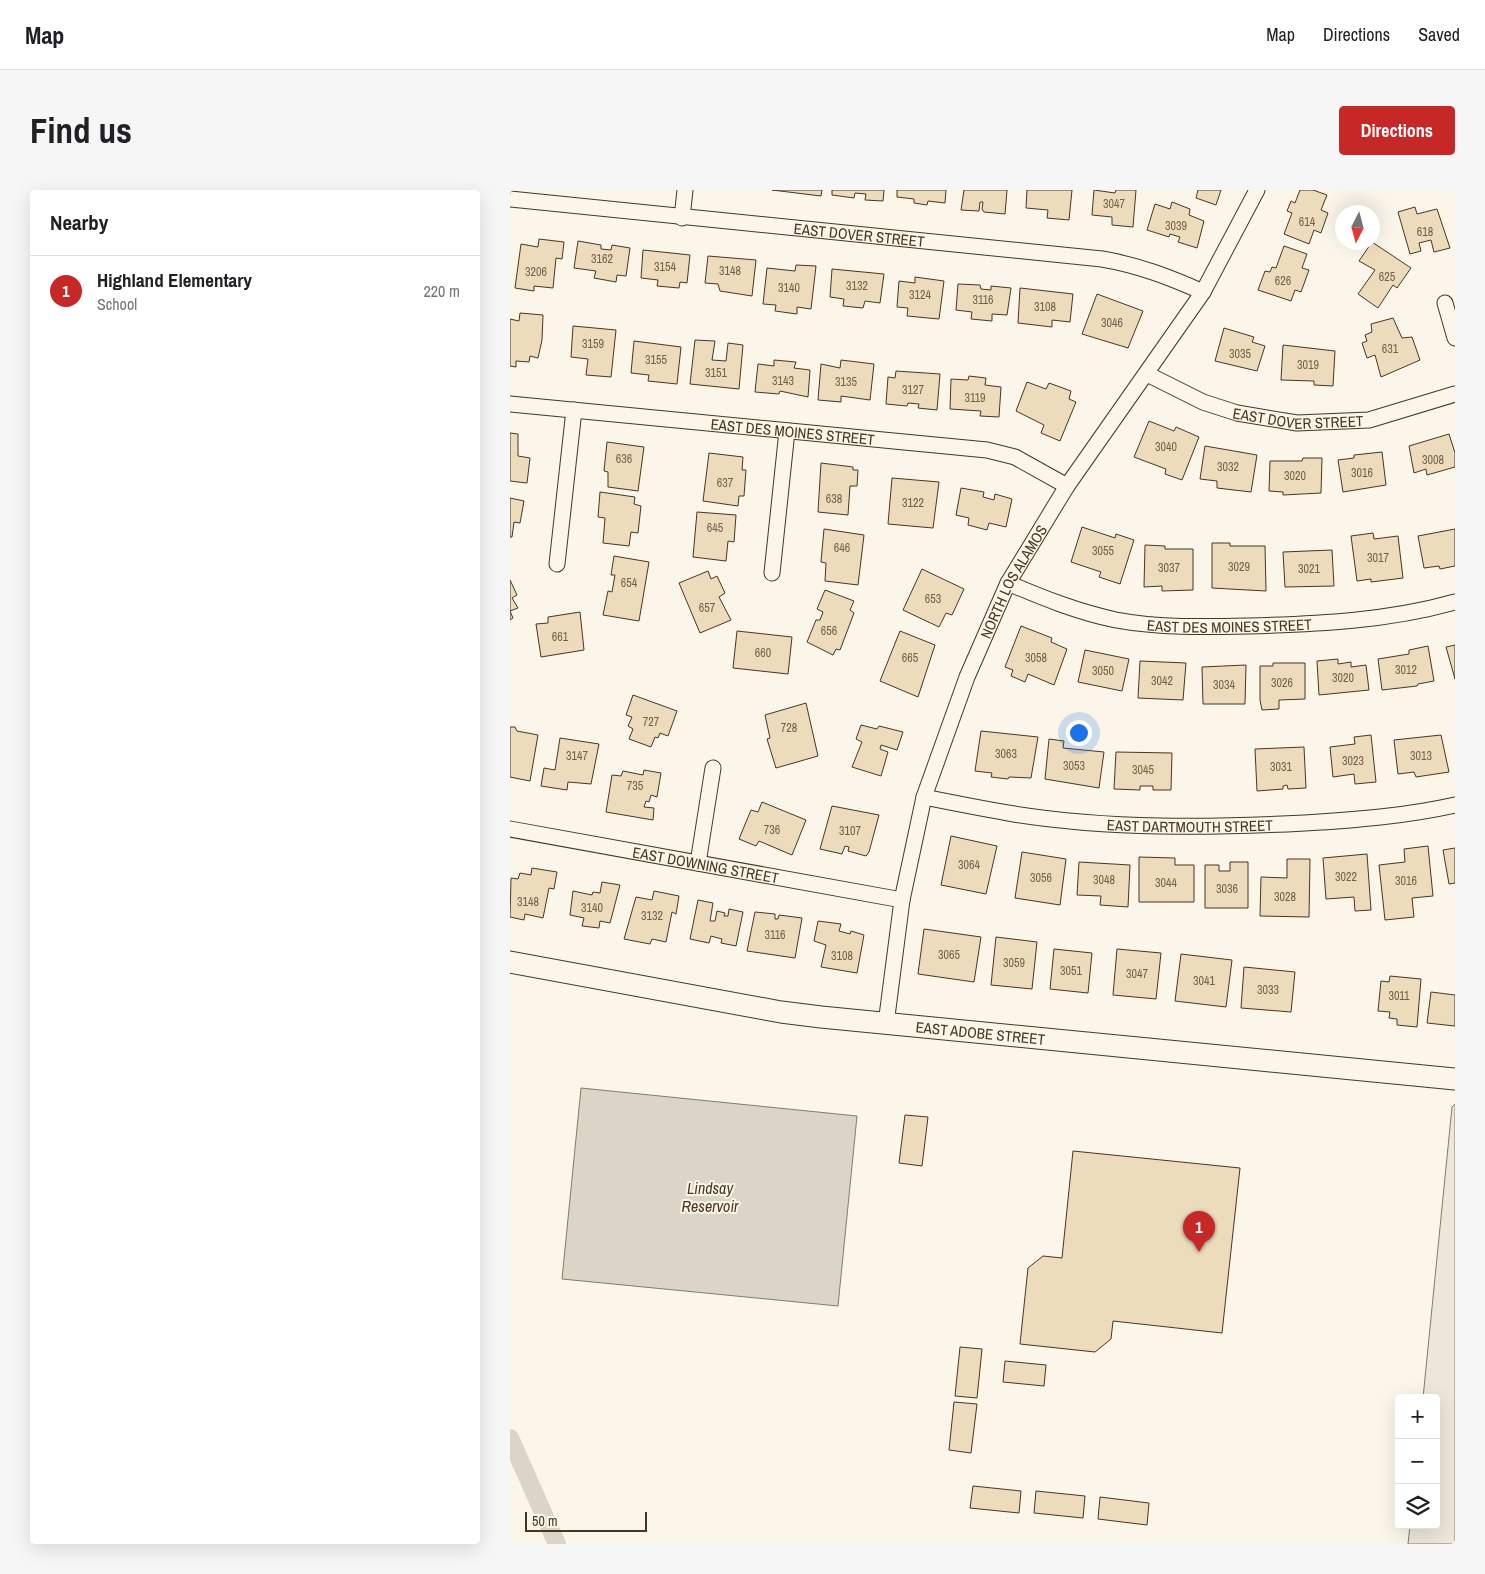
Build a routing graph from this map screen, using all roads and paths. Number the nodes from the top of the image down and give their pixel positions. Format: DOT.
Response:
graph roads {
  1 [pos="685,190"];
  2 [pos="1257,190"];
  3 [pos="510,199"];
  4 [pos="682,218"];
  5 [pos="1203,292"];
  6 [pos="1445,303"];
  7 [pos="1455,338"];
  8 [pos="1147,374"];
  9 [pos="1455,394"];
  10 [pos="510,404"];
  11 [pos="574,410"];
  12 [pos="787,431"];
  13 [pos="1067,486"];
  14 [pos="557,564"];
  15 [pos="772,573"];
  16 [pos="1008,583"];
  17 [pos="1455,602"];
  18 [pos="712,768"];
  19 [pos="924,797"];
  20 [pos="1455,805"];
  21 [pos="510,829"];
  22 [pos="698,863"];
  23 [pos="902,900"];
  24 [pos="510,962"];
  25 [pos="886,1024"];
  26 [pos="1455,1079"];
  1 -- 4 [label="street"];
  2 -- 5 [label="street, NORTH LOS ALAMOS"];
  3 -- 4 [label="street, EAST DOVER STREET"];
  4 -- 5 [label="street, EAST DOVER STREET"];
  5 -- 8 [label="street, NORTH LOS ALAMOS"];
  6 -- 7 [label="street"];
  8 -- 9 [label="street, EAST DOVER STREET"];
  8 -- 13 [label="street, NORTH LOS ALAMOS"];
  10 -- 11 [label="street, EAST DES MOINES STREET"];
  11 -- 12 [label="street, EAST DES MOINES STREET"];
  11 -- 14 [label="street"];
  12 -- 13 [label="street, EAST DES MOINES STREET"];
  12 -- 15 [label="street"];
  13 -- 16 [label="street, NORTH LOS ALAMOS"];
  16 -- 17 [label="street, EAST DES MOINES STREET"];
  16 -- 19 [label="street, NORTH LOS ALAMOS"];
  18 -- 22 [label="street"];
  19 -- 20 [label="street, EAST DARTMOUTH STREET"];
  19 -- 23 [label="street, NORTH LOS ALAMOS"];
  21 -- 22 [label="street, EAST DOWNING STREET"];
  22 -- 23 [label="street, EAST DOWNING STREET"];
  23 -- 25 [label="street, NORTH LOS ALAMOS"];
  24 -- 25 [label="street, EAST ADOBE STREET"];
  25 -- 26 [label="street, EAST ADOBE STREET"];
}
